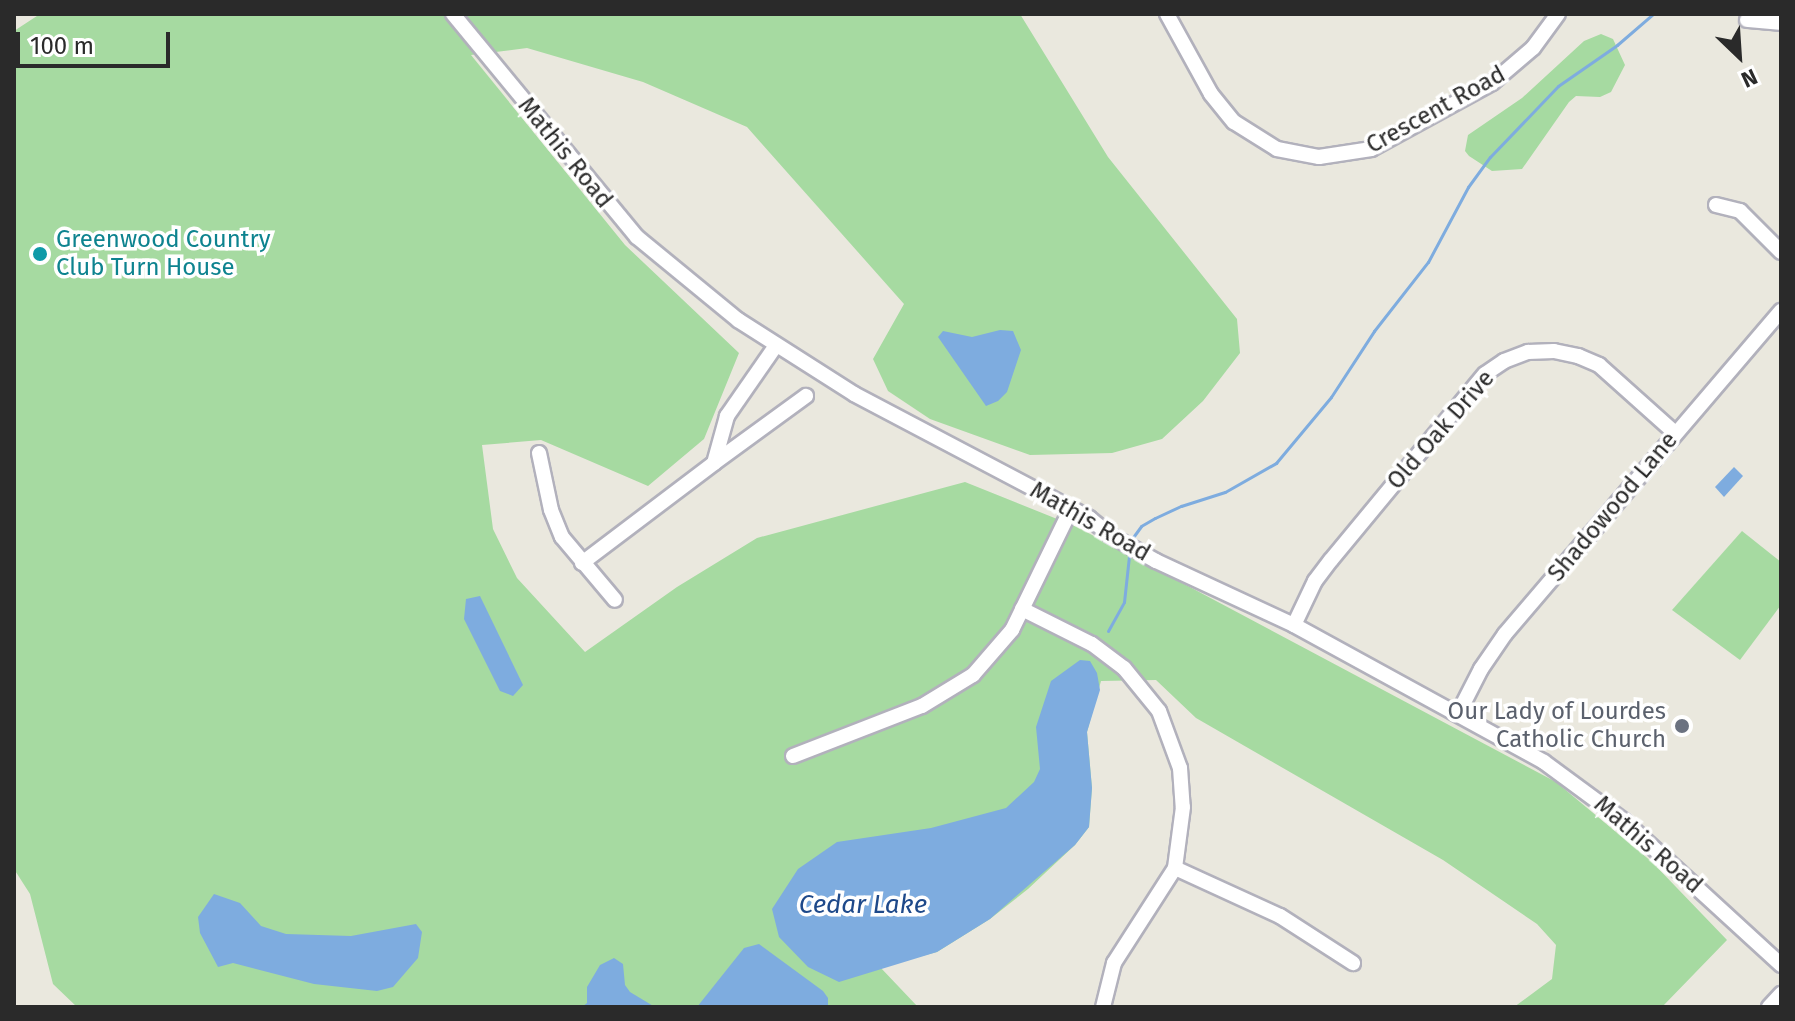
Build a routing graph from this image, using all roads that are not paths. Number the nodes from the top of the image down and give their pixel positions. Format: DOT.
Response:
graph roads {
  1 [pos="453,14"];
  2 [pos="1167,14"];
  3 [pos="1558,14"];
  4 [pos="1747,20"];
  5 [pos="1781,23"];
  6 [pos="1716,205"];
  7 [pos="1781,252"];
  8 [pos="1781,311"];
  9 [pos="775,347"];
  10 [pos="806,396"];
  11 [pos="1675,433"];
  12 [pos="539,453"];
  13 [pos="714,463"];
  14 [pos="1071,509"];
  15 [pos="582,563"];
  16 [pos="615,600"];
  17 [pos="1022,609"];
  18 [pos="1294,625"];
  19 [pos="1459,712"];
  20 [pos="793,756"];
  21 [pos="1175,868"];
  22 [pos="1353,963"];
  23 [pos="1781,965"];
  24 [pos="1781,994"];
  25 [pos="1103,1007"];
  26 [pos="1769,1007"];
  1 -- 9 [label="street, Mathis Road"];
  2 -- 3 [label="street, Crescent Road"];
  4 -- 5 [label="street"];
  6 -- 7 [label="street"];
  8 -- 11 [label="street, Shadowood Lane"];
  9 -- 13 [label="street"];
  9 -- 14 [label="street, Mathis Road"];
  10 -- 13 [label="street"];
  11 -- 18 [label="street, Old Oak Drive"];
  11 -- 19 [label="street, Shadowood Lane"];
  12 -- 15 [label="street"];
  13 -- 15 [label="street"];
  14 -- 17 [label="street"];
  14 -- 18 [label="street, Mathis Road"];
  15 -- 16 [label="street"];
  17 -- 20 [label="street"];
  17 -- 21 [label="street"];
  18 -- 19 [label="street, Mathis Road"];
  19 -- 23 [label="street, Mathis Road"];
  21 -- 22 [label="street"];
  21 -- 25 [label="street"];
  24 -- 26 [label="street"];
}
